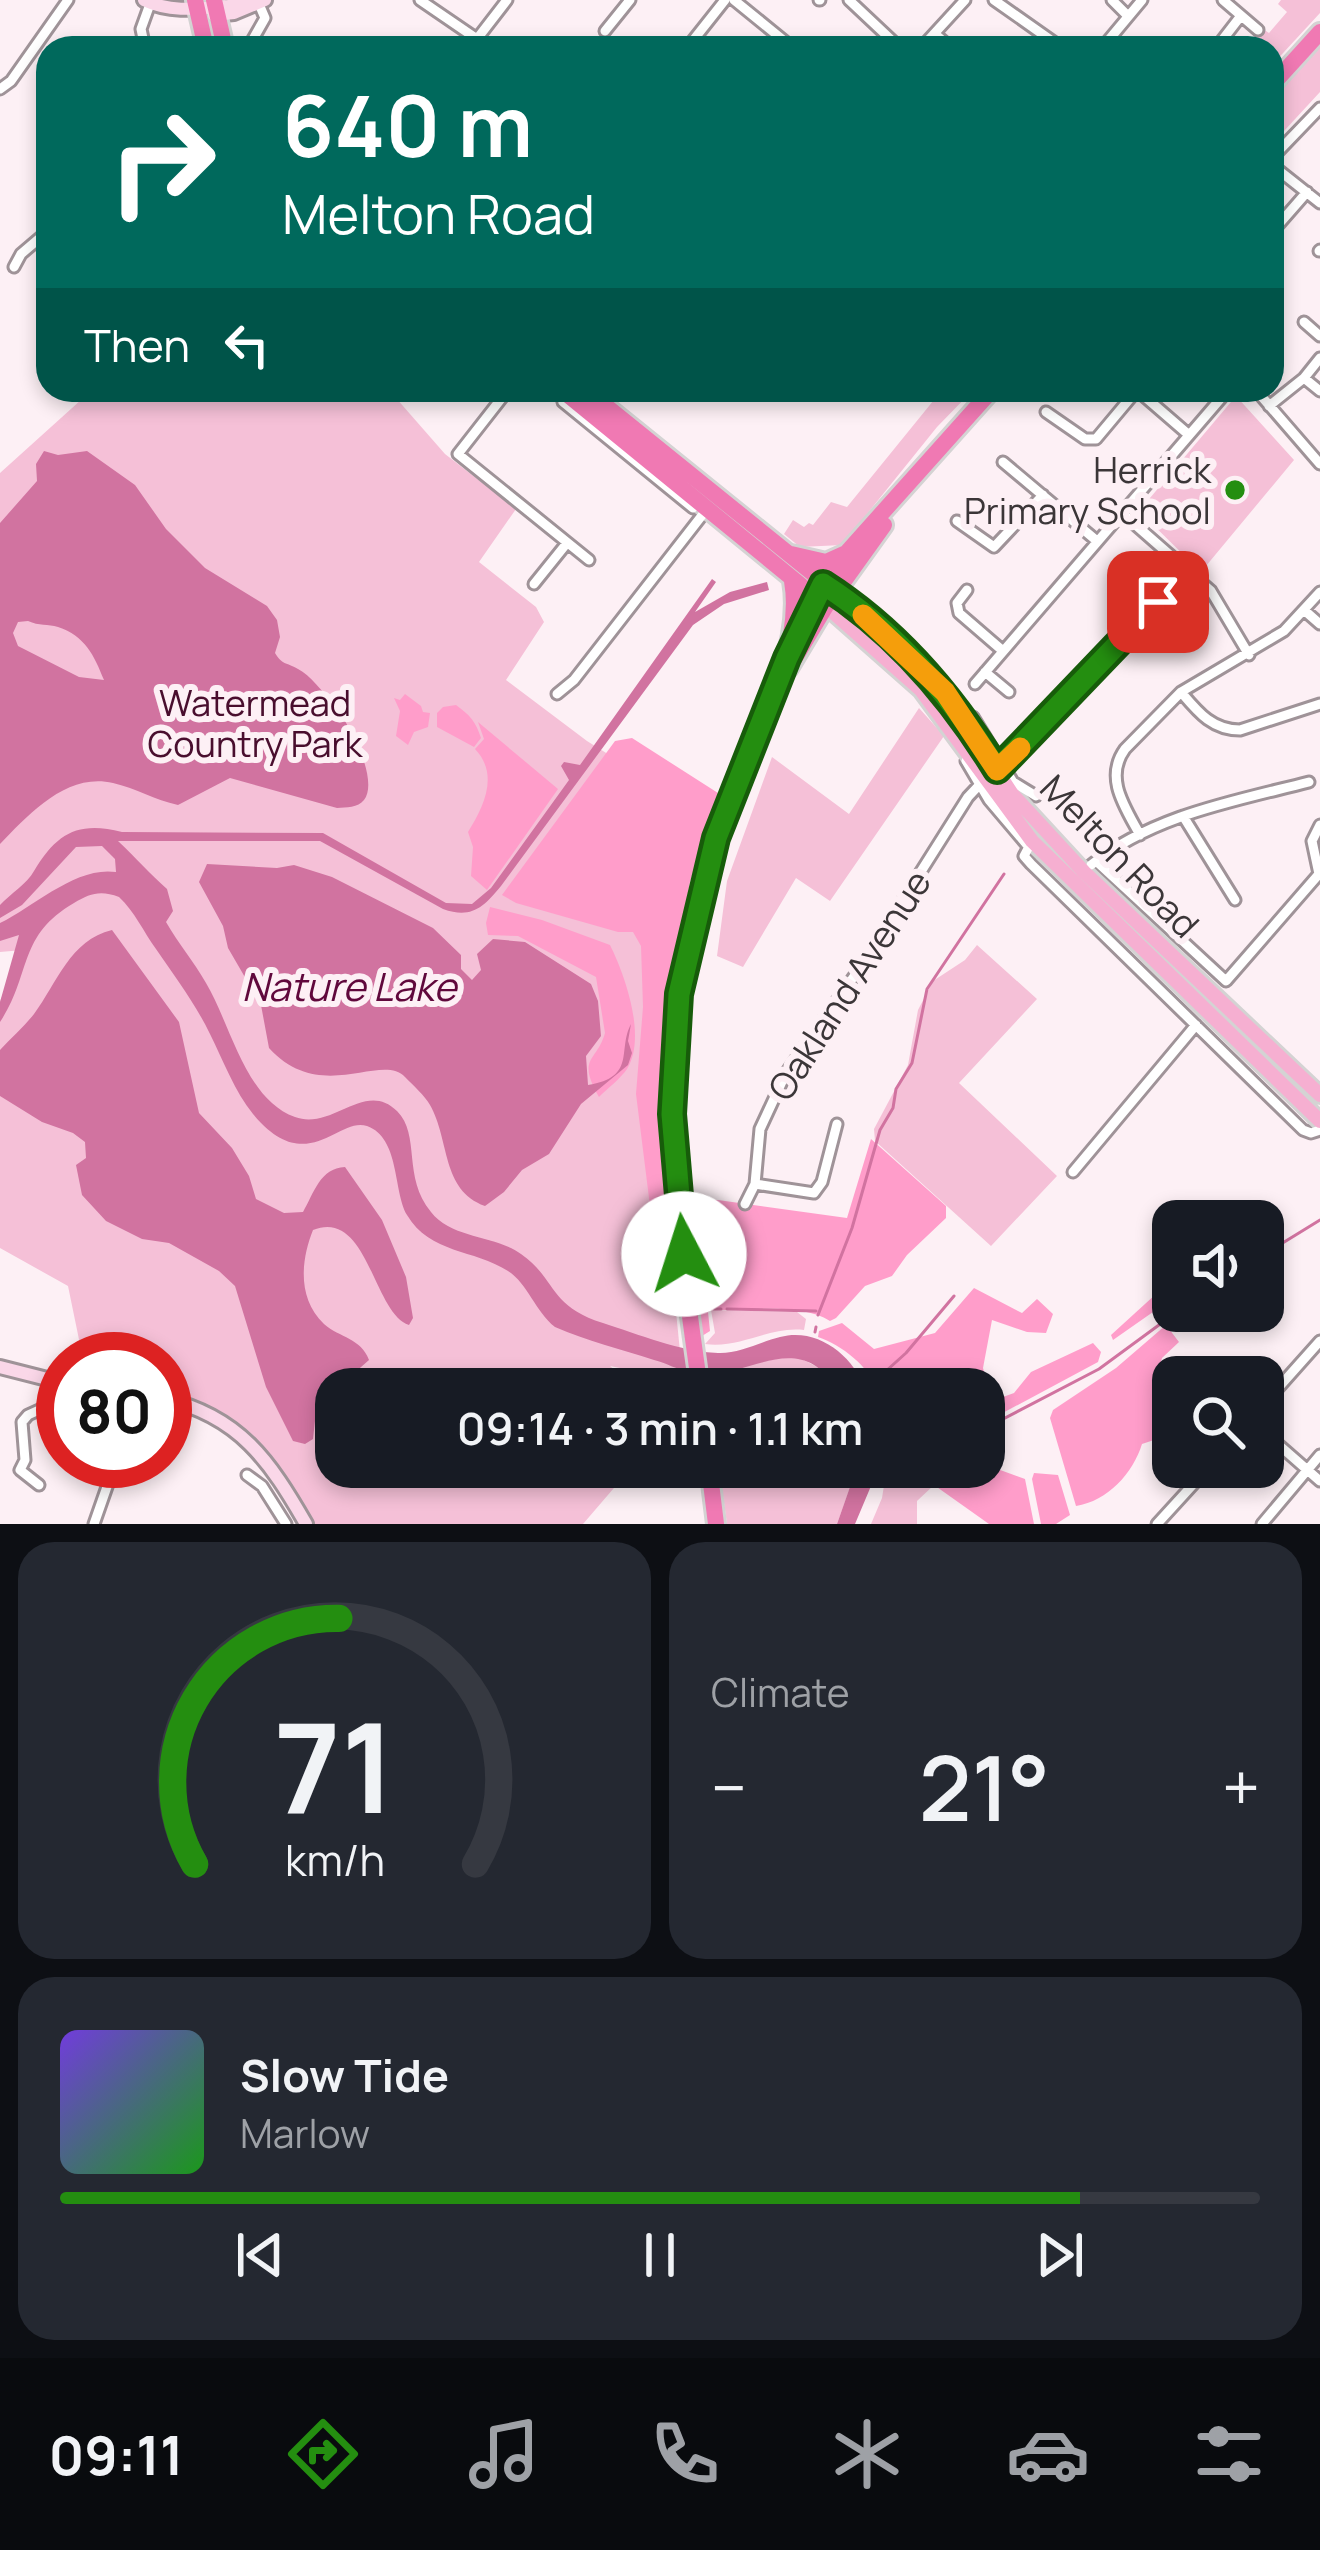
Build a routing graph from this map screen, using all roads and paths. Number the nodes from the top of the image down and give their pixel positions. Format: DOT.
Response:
graph roads {
  1 [pos="68,0"];
  2 [pos="420,0"];
  3 [pos="507,0"];
  4 [pos="630,0"];
  5 [pos="730,0"];
  6 [pos="849,0"];
  7 [pos="964,0"];
  8 [pos="994,0"];
  9 [pos="1024,0"];
  10 [pos="1112,0"];
  11 [pos="1142,0"];
  12 [pos="1222,0"];
  13 [pos="147,2"];
  14 [pos="259,3"];
  15 [pos="206,9"];
  16 [pos="1017,14"];
  17 [pos="1128,16"];
  18 [pos="1240,17"];
  19 [pos="1258,30"];
  20 [pos="605,31"];
  21 [pos="1320,32"];
  22 [pos="935,34"];
  23 [pos="43,36"];
  24 [pos="142,36"];
  25 [pos="219,36"];
  26 [pos="255,36"];
  27 [pos="464,36"];
  28 [pos="479,36"];
  29 [pos="698,36"];
  30 [pos="777,36"];
  31 [pos="887,36"];
  32 [pos="937,36"];
  33 [pos="1046,36"];
  34 [pos="1112,36"];
  35 [pos="1225,36"];
  36 [pos="36,45"];
  37 [pos="1284,72"];
  38 [pos="0,89"];
  39 [pos="1320,109"];
  40 [pos="1284,148"];
  41 [pos="1284,172"];
  42 [pos="1307,192"];
  43 [pos="1320,203"];
  44 [pos="1284,218"];
  45 [pos="36,241"];
  46 [pos="14,267"];
  47 [pos="1304,322"];
  48 [pos="1320,336"];
  49 [pos="1320,358"];
  50 [pos="1304,378"];
  51 [pos="1320,392"];
  52 [pos="1284,394"];
  53 [pos="499,402"];
  54 [pos="563,402"];
  55 [pos="589,402"];
  56 [pos="592,402"];
  57 [pos="982,402"];
  58 [pos="1127,402"];
  59 [pos="1151,402"];
  60 [pos="1218,402"];
  61 [pos="1266,402"];
  62 [pos="1274,402"];
  63 [pos="1269,406"];
  64 [pos="1046,412"];
  65 [pos="602,426"];
  66 [pos="1189,435"];
  67 [pos="658,455"];
  68 [pos="1003,463"];
  69 [pos="1320,464"];
  70 [pos="919,475"];
  71 [pos="678,490"];
  72 [pos="1043,495"];
  73 [pos="700,508"];
  74 [pos="1122,513"];
  75 [pos="957,521"];
  76 [pos="1097,542"];
  77 [pos="567,543"];
  78 [pos="848,551"];
  79 [pos="784,552"];
  80 [pos="589,560"];
  81 [pos="532,562"];
  82 [pos="544,570"];
  83 [pos="1188,570"];
  84 [pos="792,581"];
  85 [pos="534,584"];
  86 [pos="967,590"];
  87 [pos="1320,592"];
  88 [pos="825,595"];
  89 [pos="1304,610"];
  90 [pos="1320,624"];
  91 [pos="1003,650"];
  92 [pos="1249,655"];
  93 [pos="787,658"];
  94 [pos="985,672"];
  95 [pos="779,684"];
  96 [pos="975,684"];
  97 [pos="1009,692"];
  98 [pos="1181,692"];
  99 [pos="557,694"];
  100 [pos="1320,704"];
  101 [pos="956,719"];
  102 [pos="991,774"];
  103 [pos="1309,782"];
  104 [pos="1036,796"];
  105 [pos="1183,816"];
  106 [pos="1320,825"];
  107 [pos="1140,835"];
  108 [pos="1030,844"];
  109 [pos="1090,866"];
  110 [pos="1235,899"];
  111 [pos="1120,908"];
  112 [pos="1143,950"];
  113 [pos="1196,1025"];
  114 [pos="1314,1089"];
  115 [pos="1295,1096"];
  116 [pos="1320,1121"];
  117 [pos="837,1124"];
  118 [pos="1320,1130"];
  119 [pos="1073,1172"];
  120 [pos="755,1184"];
  121 [pos="745,1204"];
  122 [pos="1320,1341"];
  123 [pos="0,1367"];
  124 [pos="697,1368"];
  125 [pos="36,1376"];
  126 [pos="1284,1382"];
  127 [pos="192,1405"];
  128 [pos="36,1409"];
  129 [pos="22,1439"];
  130 [pos="8,1442"];
  131 [pos="1284,1450"];
  132 [pos="1320,1455"];
  133 [pos="1306,1470"];
  134 [pos="247,1474"];
  135 [pos="1320,1481"];
  136 [pos="36,1483"];
  137 [pos="107,1488"];
  138 [pos="712,1488"];
  139 [pos="1190,1488"];
  140 [pos="94,1524"];
  141 [pos="286,1524"];
  142 [pos="306,1524"];
  143 [pos="716,1524"];
  144 [pos="1157,1524"];
  145 [pos="1262,1524"];
  1 -- 23 [label="street"];
  2 -- 27 [label="street"];
  3 -- 28 [label="street"];
  4 -- 20 [label="street"];
  5 -- 29 [label="street"];
  5 -- 30 [label="street"];
  6 -- 31 [label="street"];
  7 -- 22 [label="street"];
  8 -- 16 [label="street"];
  9 -- 16 [label="street"];
  10 -- 17 [label="street"];
  11 -- 17 [label="street"];
  12 -- 18 [label="street"];
  13 -- 15 [label="street"];
  13 -- 24 [label="street"];
  14 -- 15 [label="street"];
  14 -- 26 [label="street"];
  15 -- 25 [label="highway"];
  16 -- 33 [label="street"];
  17 -- 34 [label="street"];
  18 -- 19 [label="street"];
  18 -- 35 [label="street"];
  21 -- 37 [label="highway"];
  22 -- 32 [label="street"];
  36 -- 38 [label="street"];
  39 -- 40 [label="street"];
  41 -- 42 [label="street"];
  42 -- 43 [label="street"];
  42 -- 44 [label="street"];
  45 -- 46 [label="street"];
  47 -- 48 [label="street"];
  49 -- 50 [label="street"];
  50 -- 51 [label="street"];
  50 -- 52 [label="street"];
  53 -- 77 [label="street"];
  54 -- 65 [label="street"];
  55 -- 67 [label="highway, Melton Road"];
  56 -- 65 [label="highway, Melton Road"];
  57 -- 70 [label="highway"];
  58 -- 64 [label="street"];
  59 -- 66 [label="street"];
  60 -- 66 [label="street"];
  61 -- 63 [label="street"];
  62 -- 63 [label="street"];
  63 -- 69 [label="street"];
  65 -- 67 [label="highway, Melton Road"];
  65 -- 71 [label="street"];
  66 -- 74 [label="street"];
  67 -- 71 [label="highway, Melton Road"];
  67 -- 79 [label="highway, Melton Road"];
  68 -- 72 [label="street"];
  70 -- 78 [label="highway"];
  70 -- 88 [label="highway"];
  71 -- 73 [label="highway, Melton Road"];
  72 -- 75 [label="street"];
  72 -- 76 [label="street"];
  73 -- 84 [label="highway, Melton Road"];
  73 -- 99 [label="street"];
  74 -- 76 [label="street"];
  74 -- 83 [label="street"];
  76 -- 91 [label="street"];
  77 -- 80 [label="street"];
  77 -- 82 [label="street"];
  78 -- 79 [label="highway"];
  78 -- 88 [label="highway"];
  79 -- 88 [label="highway, Melton Road"];
  81 -- 82 [label="street"];
  82 -- 85 [label="street"];
  83 -- 92 [label="street"];
  83 -- 102 [label="street, Oakland Avenue"];
  84 -- 88 [label="highway, Melton Road"];
  84 -- 93 [label="highway"];
  86 -- 91 [label="street"];
  87 -- 89 [label="street"];
  88 -- 93 [label="highway"];
  88 -- 95 [label="highway"];
  88 -- 101 [label="main road, Melton Road"];
  89 -- 90 [label="street"];
  89 -- 92 [label="street"];
  91 -- 94 [label="street"];
  92 -- 98 [label="street"];
  93 -- 95 [label="highway"];
  94 -- 96 [label="street"];
  94 -- 97 [label="street"];
  95 -- 124 [label="highway"];
  98 -- 100 [label="street"];
  98 -- 107 [label="street"];
  101 -- 102 [label="main road, Melton Road"];
  101 -- 102 [label="street"];
  102 -- 104 [label="street"];
  102 -- 108 [label="main road, Melton Road"];
  102 -- 109 [label="main road, Melton Road"];
  102 -- 120 [label="street, Oakland Avenue"];
  103 -- 105 [label="street"];
  105 -- 107 [label="street"];
  105 -- 110 [label="street"];
  106 -- 109 [label="street"];
  107 -- 109 [label="street"];
  108 -- 112 [label="main road, Melton Road"];
  108 -- 113 [label="street, Melton Road"];
  109 -- 111 [label="main road, Melton Road"];
  111 -- 112 [label="main road"];
  111 -- 114 [label="main road, Melton Road"];
  112 -- 115 [label="main road, Melton Road"];
  113 -- 118 [label="street, Melton Road"];
  113 -- 119 [label="street"];
  114 -- 115 [label="main road"];
  115 -- 116 [label="main road, Melton Road"];
  117 -- 120 [label="street"];
  120 -- 121 [label="street, Oakland Avenue"];
  122 -- 126 [label="street"];
  123 -- 125 [label="street"];
  127 -- 142 [label="street"];
  128 -- 129 [label="street"];
  129 -- 130 [label="street"];
  129 -- 136 [label="street"];
  131 -- 133 [label="street"];
  132 -- 133 [label="street"];
  133 -- 135 [label="street"];
  133 -- 145 [label="street"];
  134 -- 141 [label="street"];
  137 -- 140 [label="street"];
  138 -- 143 [label="highway"];
  139 -- 144 [label="street"];
}
